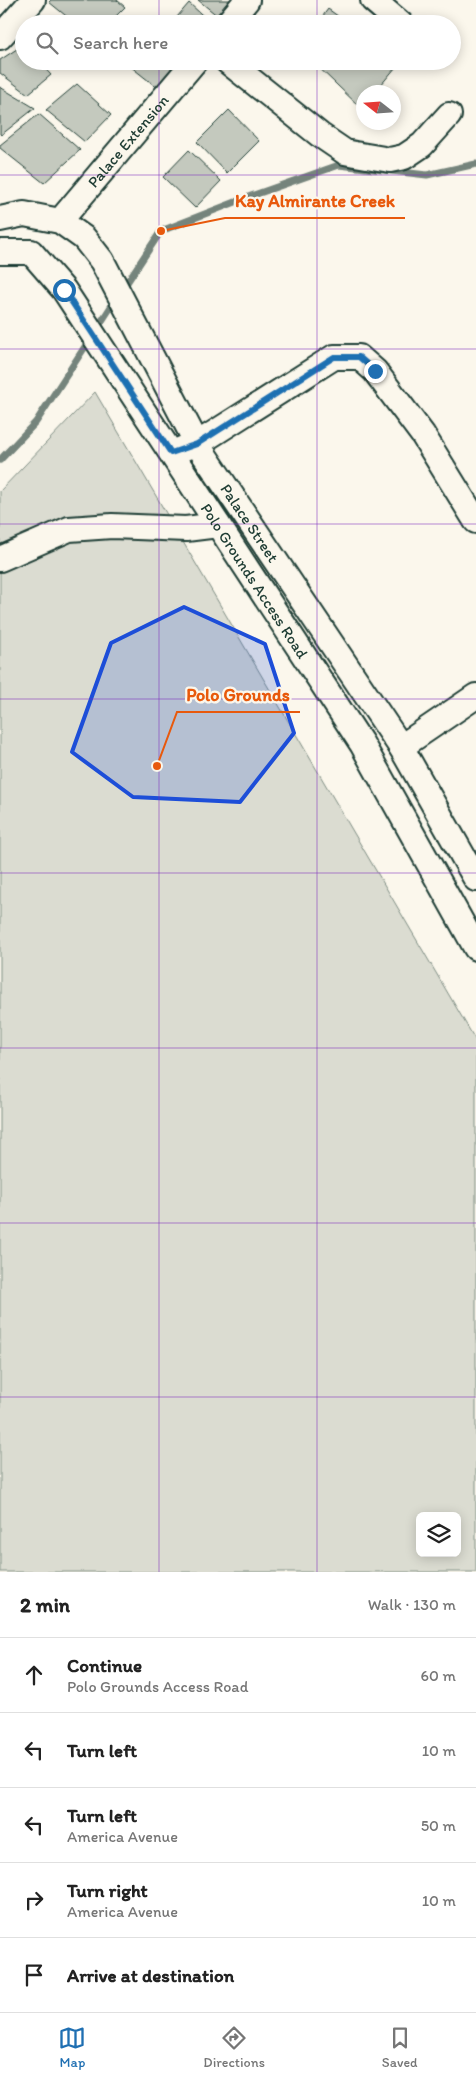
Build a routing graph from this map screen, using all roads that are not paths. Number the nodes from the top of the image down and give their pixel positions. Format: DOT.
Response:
graph roads {
  1 [pos="33,0"];
  2 [pos="247,0"];
  3 [pos="373,0"];
  4 [pos="20,15"];
  5 [pos="234,15"];
  6 [pos="390,15"];
  7 [pos="15,20"];
  8 [pos="0,37"];
  9 [pos="187,70"];
  10 [pos="238,70"];
  11 [pos="450,115"];
  12 [pos="0,219"];
  13 [pos="60,221"];
  14 [pos="0,252"];
  15 [pos="197,444"];
  16 [pos="171,453"];
  17 [pos="476,521"];
  18 [pos="218,525"];
  19 [pos="0,559"];
  20 [pos="476,696"];
  21 [pos="401,747"];
  22 [pos="476,879"];
  23 [pos="476,948"];
  1 -- 4 [label="street"];
  2 -- 5 [label="street"];
  3 -- 6 [label="street"];
  7 -- 8 [label="street"];
  9 -- 13 [label="street, Palace Extension"];
  10 -- 11 [label="street"];
  12 -- 13 [label="street, Palace Street"];
  13 -- 15 [label="street, Palace Street"];
  14 -- 16 [label="street, Polo Grounds Access Road"];
  15 -- 16 [label="street"];
  15 -- 17 [label="street"];
  15 -- 21 [label="street, Palace Street"];
  16 -- 18 [label="street, Polo Grounds Access Road"];
  18 -- 19 [label="street"];
  18 -- 23 [label="street, Polo Grounds Access Road"];
  20 -- 21 [label="street"];
  21 -- 22 [label="street, Palace Street"];
}
